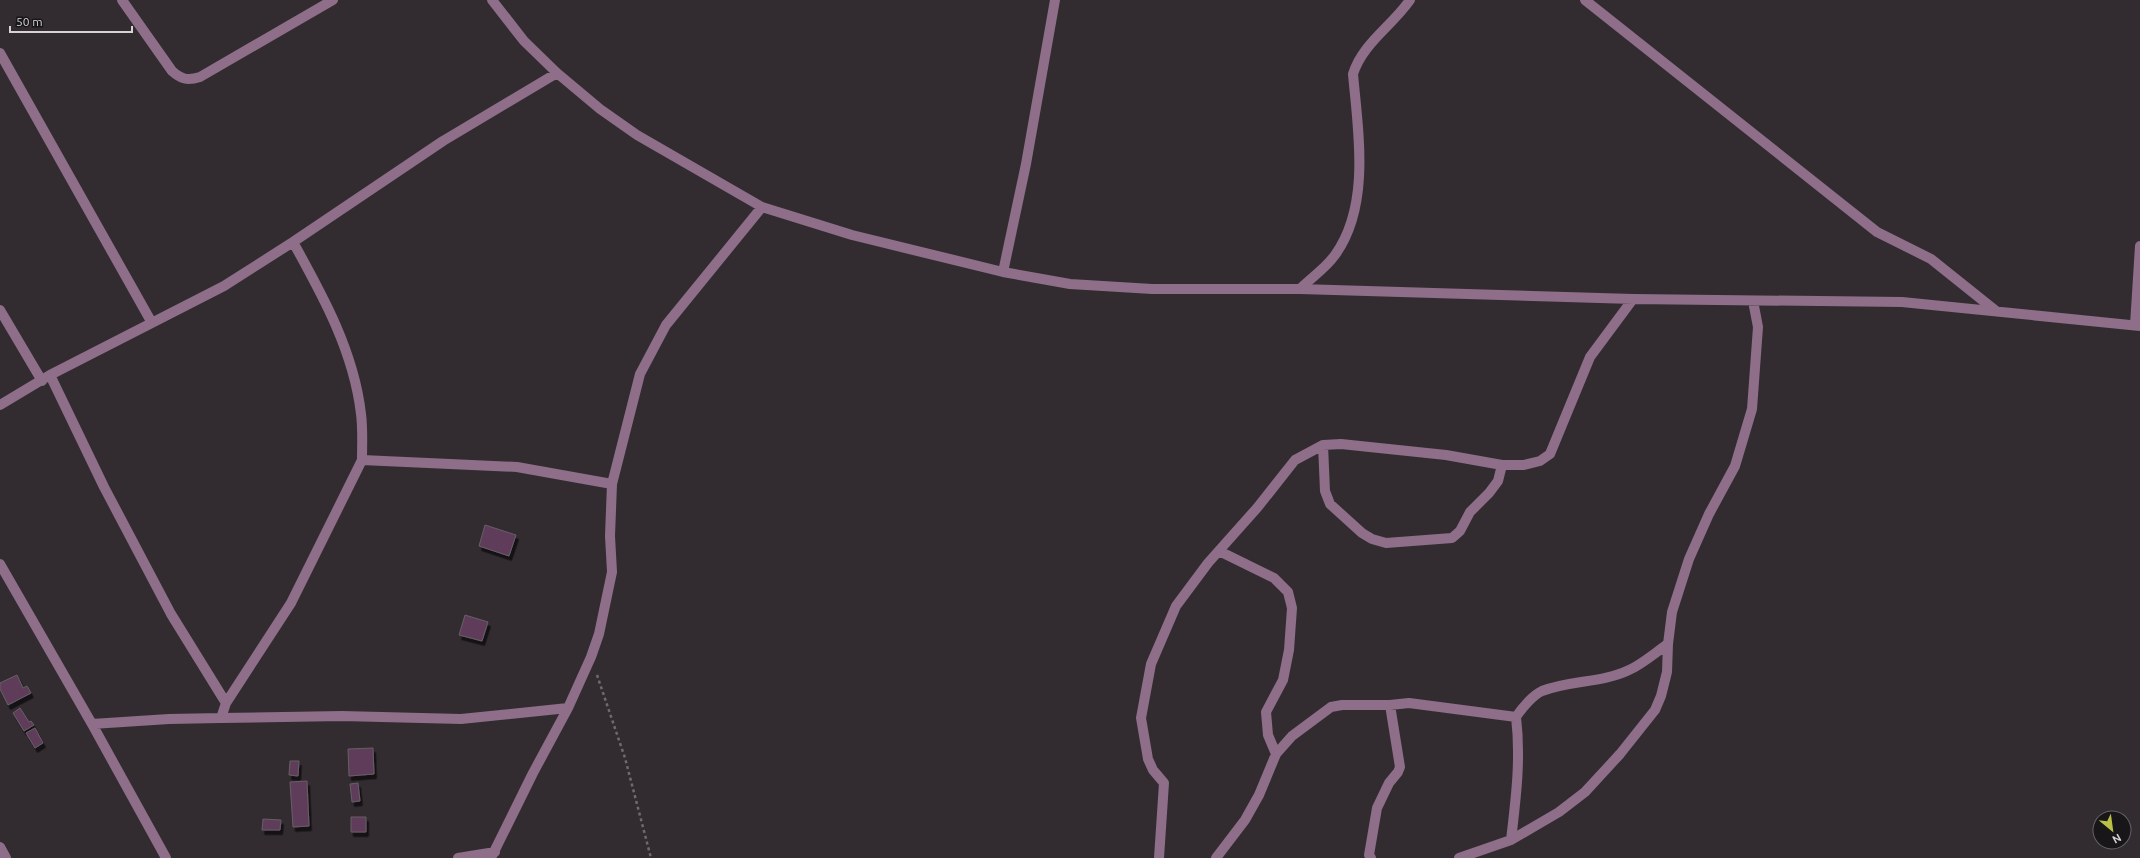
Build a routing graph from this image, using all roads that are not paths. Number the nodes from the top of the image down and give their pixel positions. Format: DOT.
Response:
graph roads {
  1 [pos="122,0"];
  2 [pos="333,0"];
  3 [pos="492,0"];
  4 [pos="1055,0"];
  5 [pos="1410,0"];
  6 [pos="1585,0"];
  7 [pos="0,53"];
  8 [pos="557,73"];
  9 [pos="762,207"];
  10 [pos="293,242"];
  11 [pos="2140,246"];
  12 [pos="1003,272"];
  13 [pos="1300,289"];
  14 [pos="1632,299"];
  15 [pos="1753,301"];
  16 [pos="0,310"];
  17 [pos="1996,312"];
  18 [pos="152,323"];
  19 [pos="2137,326"];
  20 [pos="46,378"];
  21 [pos="0,405"];
  22 [pos="1323,445"];
  23 [pos="362,460"];
  24 [pos="1502,465"];
  25 [pos="612,484"];
  26 [pos="1219,551"];
  27 [pos="0,564"];
  28 [pos="1668,644"];
  29 [pos="226,703"];
  30 [pos="1390,705"];
  31 [pos="568,708"];
  32 [pos="1516,717"];
  33 [pos="221,718"];
  34 [pos="92,724"];
  35 [pos="1276,754"];
  36 [pos="1511,840"];
  37 [pos="0,847"];
  38 [pos="493,855"];
  39 [pos="6,858"];
  40 [pos="166,858"];
  41 [pos="458,858"];
  42 [pos="1159,858"];
  43 [pos="1216,858"];
  44 [pos="1371,858"];
  45 [pos="1459,858"];
  1 -- 2 [label="street"];
  3 -- 8 [label="street"];
  4 -- 12 [label="street"];
  5 -- 13 [label="street"];
  6 -- 17 [label="street"];
  7 -- 18 [label="street"];
  8 -- 9 [label="street"];
  8 -- 10 [label="street"];
  9 -- 12 [label="street"];
  9 -- 25 [label="street"];
  10 -- 18 [label="street"];
  10 -- 23 [label="street"];
  11 -- 19 [label="street"];
  12 -- 13 [label="street"];
  13 -- 14 [label="street"];
  14 -- 15 [label="street"];
  14 -- 24 [label="street"];
  15 -- 17 [label="street"];
  15 -- 28 [label="street"];
  16 -- 20 [label="street"];
  17 -- 19 [label="street"];
  18 -- 20 [label="street"];
  20 -- 21 [label="street"];
  20 -- 29 [label="street"];
  22 -- 24 [label="street"];
  22 -- 24 [label="street"];
  22 -- 26 [label="street"];
  23 -- 25 [label="street"];
  23 -- 29 [label="street"];
  25 -- 31 [label="street"];
  26 -- 35 [label="street"];
  26 -- 42 [label="street"];
  27 -- 34 [label="street"];
  28 -- 32 [label="street"];
  28 -- 36 [label="street"];
  29 -- 33 [label="street"];
  30 -- 32 [label="street"];
  30 -- 35 [label="street"];
  30 -- 44 [label="street"];
  31 -- 33 [label="street"];
  31 -- 38 [label="street"];
  32 -- 36 [label="street"];
  33 -- 34 [label="street"];
  34 -- 40 [label="street"];
  35 -- 43 [label="street"];
  36 -- 45 [label="street"];
  37 -- 39 [label="street"];
  38 -- 41 [label="street"];
}
